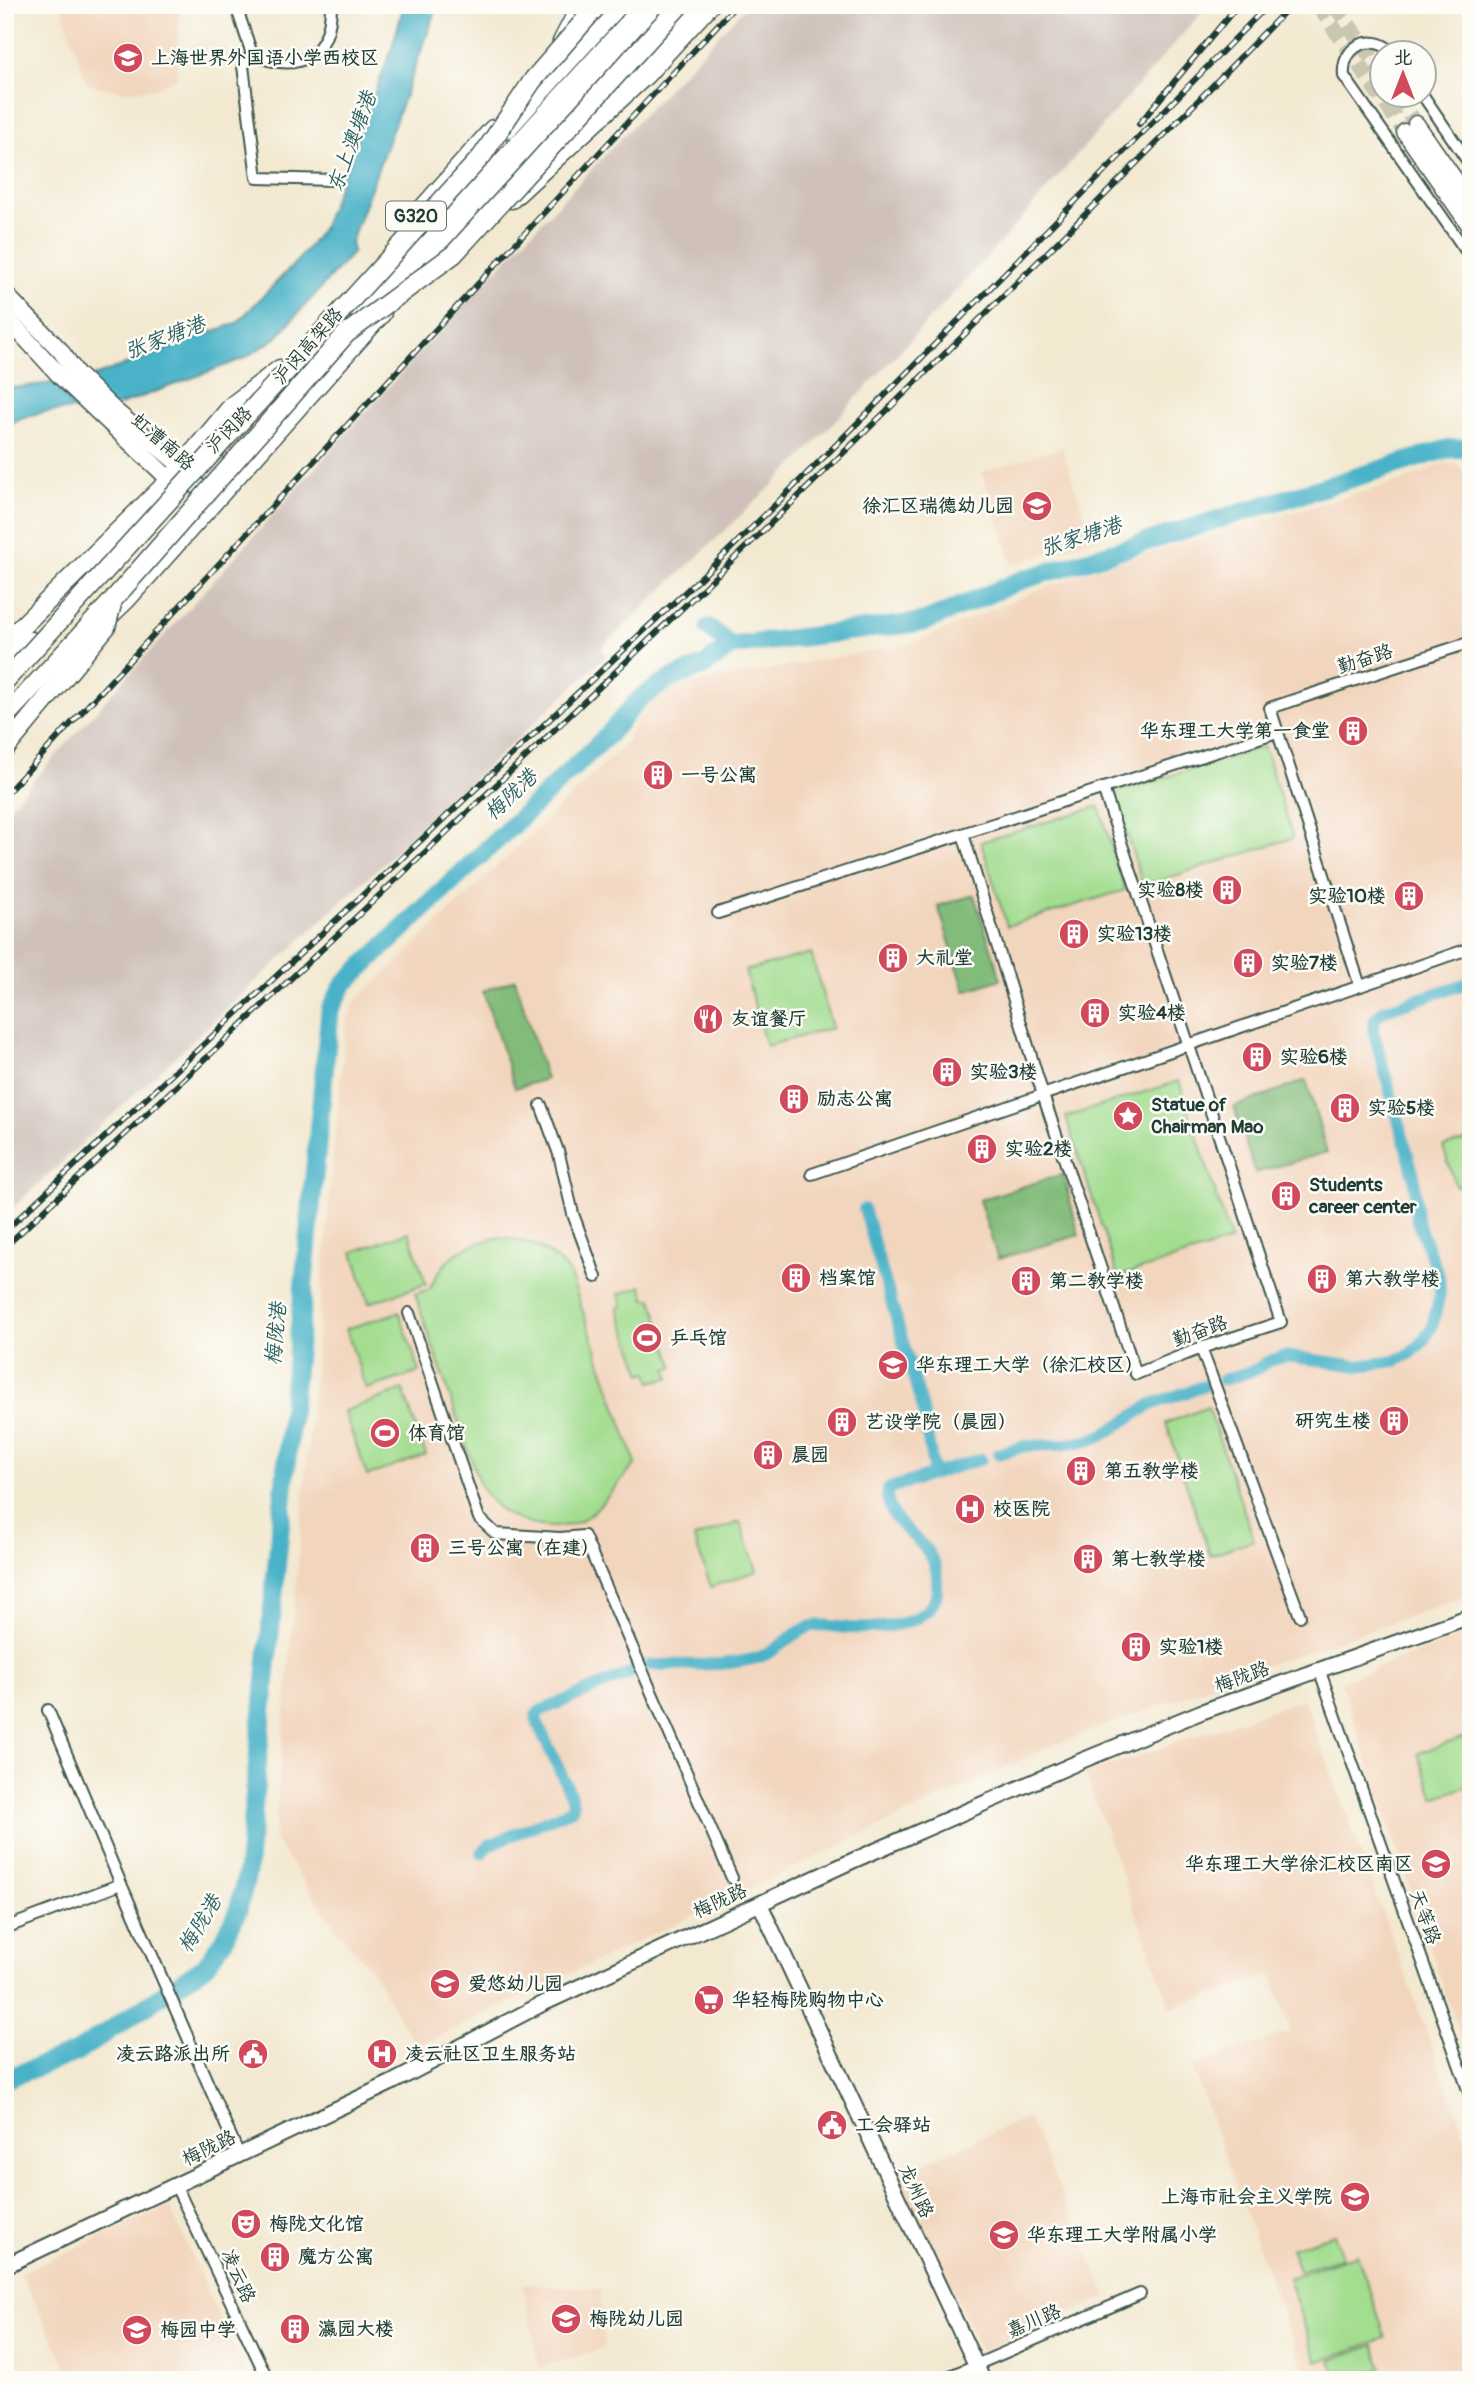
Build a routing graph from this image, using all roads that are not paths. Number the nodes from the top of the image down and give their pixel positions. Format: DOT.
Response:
graph roads {
  1 [pos="240,5"];
  2 [pos="331,5"];
  3 [pos="583,5"];
  4 [pos="598,5"];
  5 [pos="608,5"];
  6 [pos="619,5"];
  7 [pos="645,5"];
  8 [pos="662,5"];
  9 [pos="680,5"];
  10 [pos="696,5"];
  11 [pos="711,5"];
  12 [pos="1368,43"];
  13 [pos="252,54"];
  14 [pos="551,64"];
  15 [pos="1432,108"];
  16 [pos="562,113"];
  17 [pos="482,156"];
  18 [pos="1471,166"];
  19 [pos="334,180"];
  20 [pos="1471,203"];
  21 [pos="1471,227"];
  22 [pos="454,254"];
  23 [pos="1471,258"];
  24 [pos="5,294"];
  25 [pos="5,316"];
  26 [pos="346,334"];
  27 [pos="69,375"];
  28 [pos="179,476"];
  29 [pos="203,496"];
  30 [pos="106,545"];
  31 [pos="112,601"];
  32 [pos="60,609"];
  33 [pos="1471,642"];
  34 [pos="5,643"];
  35 [pos="9,666"];
  36 [pos="5,681"];
  37 [pos="5,717"];
  38 [pos="5,726"];
  39 [pos="1277,732"];
  40 [pos="5,749"];
  41 [pos="1103,788"];
  42 [pos="963,834"];
  43 [pos="718,914"];
  44 [pos="1471,948"];
  45 [pos="1360,986"];
  46 [pos="1189,1045"];
  47 [pos="1043,1095"];
  48 [pos="541,1105"];
  49 [pos="812,1174"];
  50 [pos="596,1277"];
  51 [pos="409,1313"];
  52 [pos="1201,1348"];
  53 [pos="1300,1616"];
  54 [pos="1471,1616"];
  55 [pos="1319,1669"];
  56 [pos="48,1710"];
  57 [pos="732,1878"];
  58 [pos="121,1884"];
  59 [pos="760,1904"];
  60 [pos="5,1928"];
  61 [pos="1471,2098"];
  62 [pos="239,2155"];
  63 [pos="176,2186"];
  64 [pos="5,2266"];
  65 [pos="1140,2294"];
  66 [pos="976,2365"];
  67 [pos="268,2380"];
  68 [pos="941,2380"];
  69 [pos="983,2380"];
  1 -- 13 [label="street"];
  2 -- 13 [label="street"];
  3 -- 14 [label="main road, 沪闵路 / G320"];
  4 -- 17 [label="main road, bridge"];
  5 -- 14 [label="main road, 沪闵路 / G320"];
  6 -- 17 [label="main road, 沪闵高架路, bridge"];
  7 -- 26 [label="main road, 沪闵高架路, bridge"];
  8 -- 16 [label="main road, 沪闵路 / G320"];
  9 -- 22 [label="main road, bridge"];
  10 -- 16 [label="main road, 沪闵路 / G320"];
  11 -- 22 [label="main road, bridge"];
  12 -- 23 [label="street"];
  13 -- 19 [label="street"];
  14 -- 28 [label="main road, 沪闵路 / G320"];
  15 -- 18 [label="street"];
  16 -- 29 [label="main road, 沪闵路 / G320"];
  17 -- 35 [label="main road, 沪闵高架路, bridge"];
  20 -- 21 [label="main road"];
  22 -- 26 [label="main road, bridge"];
  24 -- 27 [label="main road, 虹漕南路"];
  25 -- 27 [label="main road, 虹漕南路"];
  26 -- 31 [label="main road, 沪闵高架路, bridge"];
  27 -- 28 [label="main road, 虹漕南路"];
  28 -- 29 [label="main road, 虹漕南路"];
  28 -- 30 [label="main road, 沪闵路 / G320"];
  28 -- 32 [label="main road, 沪闵路 / G320"];
  29 -- 38 [label="main road, 沪闵路"];
  30 -- 32 [label="main road, 沪闵路 / G320"];
  30 -- 34 [label="main road, 沪闵路 / G320"];
  31 -- 37 [label="main road, 沪闵高架路, bridge"];
  31 -- 40 [label="main road, bridge"];
  32 -- 35 [label="main road, 沪闵路 / G320"];
  33 -- 39 [label="street, 勤奋路"];
  35 -- 36 [label="main road, 沪闵高架路, bridge"];
  39 -- 41 [label="street"];
  39 -- 45 [label="street"];
  41 -- 42 [label="street"];
  41 -- 46 [label="street, 勤奋路"];
  42 -- 43 [label="street"];
  42 -- 47 [label="street, 勤奋路"];
  44 -- 45 [label="street"];
  45 -- 46 [label="street"];
  46 -- 47 [label="street"];
  46 -- 52 [label="street, 勤奋路"];
  47 -- 49 [label="street"];
  47 -- 52 [label="street, 勤奋路"];
  48 -- 50 [label="street"];
  51 -- 57 [label="street"];
  52 -- 53 [label="street"];
  54 -- 55 [label="street, 梅陇路"];
  55 -- 59 [label="street, 梅陇路"];
  55 -- 61 [label="street, 天等路"];
  56 -- 58 [label="street"];
  58 -- 60 [label="street"];
  58 -- 62 [label="street"];
  59 -- 62 [label="street, 梅陇路"];
  59 -- 66 [label="street, 龙州路"];
  62 -- 63 [label="street, 梅陇路"];
  63 -- 64 [label="street, 梅陇路"];
  63 -- 67 [label="street, 凌云路"];
  65 -- 66 [label="street, 嘉川路"];
  66 -- 68 [label="street, 嘉川路"];
  66 -- 69 [label="street, 龙州路"];
}
